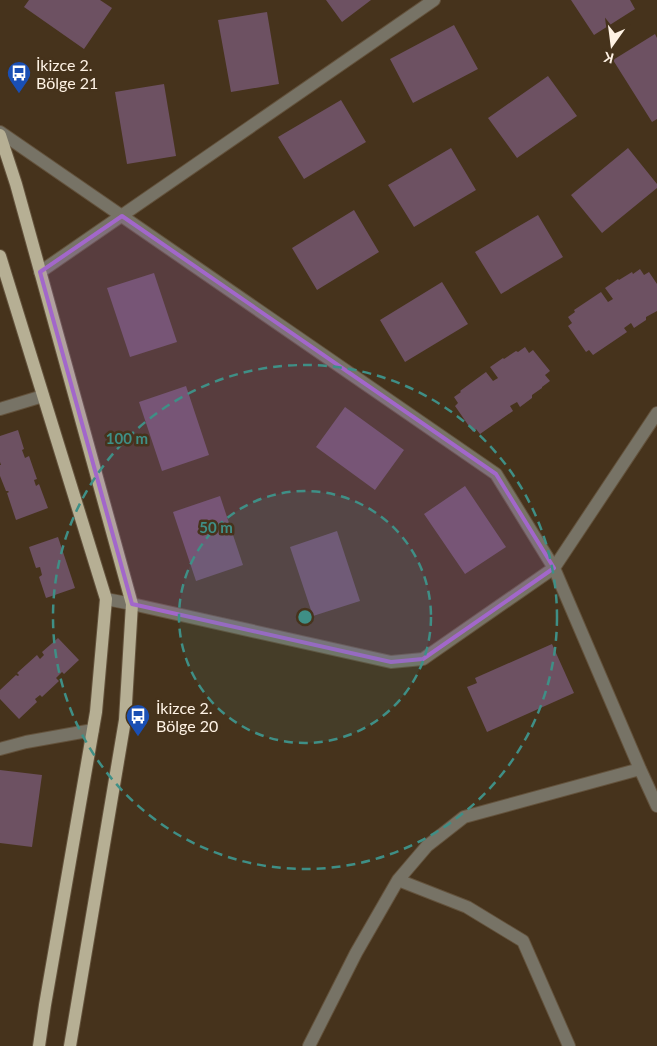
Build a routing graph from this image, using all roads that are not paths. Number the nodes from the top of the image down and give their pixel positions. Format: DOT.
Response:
graph roads {
  1 [pos="432,1"];
  2 [pos="0,134"];
  3 [pos="122,216"];
  4 [pos="0,256"];
  5 [pos="40,272"];
  6 [pos="43,396"];
  7 [pos="0,409"];
  8 [pos="657,412"];
  9 [pos="554,568"];
  10 [pos="106,599"];
  11 [pos="132,604"];
  12 [pos="93,730"];
  13 [pos="0,749"];
  14 [pos="640,769"];
  15 [pos="657,806"];
  16 [pos="398,880"];
  17 [pos="39,1046"];
  18 [pos="70,1046"];
  19 [pos="309,1046"];
  20 [pos="569,1046"];
  1 -- 3 [label="street"];
  2 -- 3 [label="street"];
  2 -- 5 [label="main road"];
  3 -- 5 [label="street"];
  3 -- 9 [label="street"];
  4 -- 6 [label="main road"];
  5 -- 11 [label="main road"];
  6 -- 7 [label="street"];
  6 -- 10 [label="main road"];
  8 -- 9 [label="street"];
  9 -- 11 [label="street"];
  9 -- 14 [label="street"];
  10 -- 11 [label="street"];
  10 -- 12 [label="main road"];
  11 -- 18 [label="main road"];
  12 -- 13 [label="street"];
  12 -- 17 [label="main road"];
  14 -- 15 [label="street"];
  14 -- 16 [label="street"];
  16 -- 19 [label="street"];
  16 -- 20 [label="street"];
}
